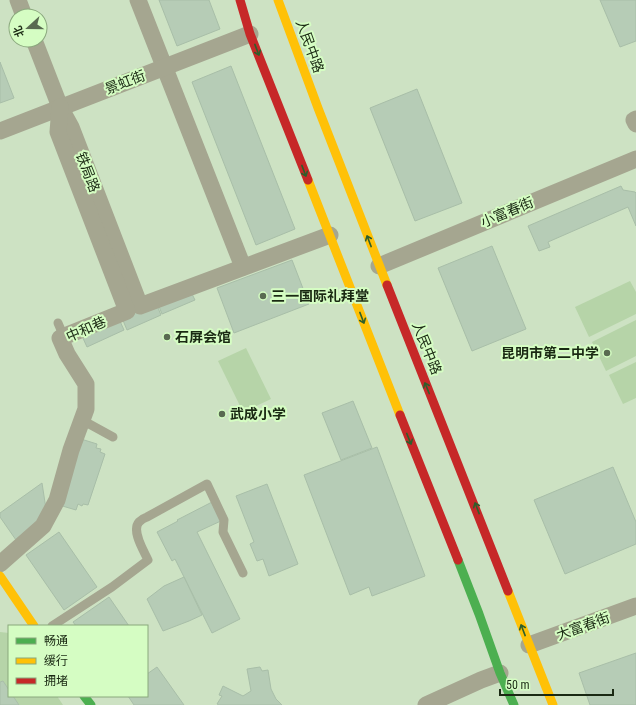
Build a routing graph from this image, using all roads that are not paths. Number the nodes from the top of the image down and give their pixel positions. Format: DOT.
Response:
graph roads {
  1 [pos="138,0"];
  2 [pos="240,0"];
  3 [pos="278,0"];
  4 [pos="250,34"];
  5 [pos="37,48"];
  6 [pos="164,68"];
  7 [pos="60,107"];
  8 [pos="636,119"];
  9 [pos="636,124"];
  10 [pos="0,131"];
  11 [pos="636,159"];
  12 [pos="330,235"];
  13 [pos="379,266"];
  14 [pos="243,267"];
  15 [pos="82,420"];
  16 [pos="112,437"];
  17 [pos="0,564"];
  18 [pos="243,573"];
  19 [pos="0,576"];
  20 [pos="636,606"];
  21 [pos="33,625"];
  22 [pos="54,625"];
  23 [pos="529,645"];
  24 [pos="500,673"];
  25 [pos="85,697"];
  26 [pos="91,705"];
  27 [pos="426,705"];
  28 [pos="514,705"];
  29 [pos="553,705"];
  1 -- 6 [label="street"];
  2 -- 4 [label="main road"];
  13 -- 3 [label="main road, 人民中路, one-way"];
  4 -- 6 [label="street, 景虹街"];
  4 -- 12 [label="main road, one-way"];
  5 -- 7 [label="street, 铁局路"];
  6 -- 7 [label="street, 景虹街"];
  6 -- 14 [label="street"];
  7 -- 10 [label="street, 景虹街"];
  7 -- 14 [label="street, 铁局路"];
  7 -- 15 [label="street, 中和巷"];
  8 -- 9 [label="street"];
  11 -- 13 [label="street, 小富春街"];
  12 -- 14 [label="street"];
  12 -- 24 [label="main road, one-way"];
  23 -- 13 [label="main road, 人民中路, one-way"];
  15 -- 16 [label="lane"];
  15 -- 17 [label="street, 中和巷"];
  18 -- 22 [label="lane"];
  19 -- 21 [label="main road"];
  20 -- 23 [label="street, 大富春街"];
  23 -- 29 [label="main road, 人民中路"];
  24 -- 27 [label="street"];
  24 -- 28 [label="main road"];
  25 -- 26 [label="main road"];
}
